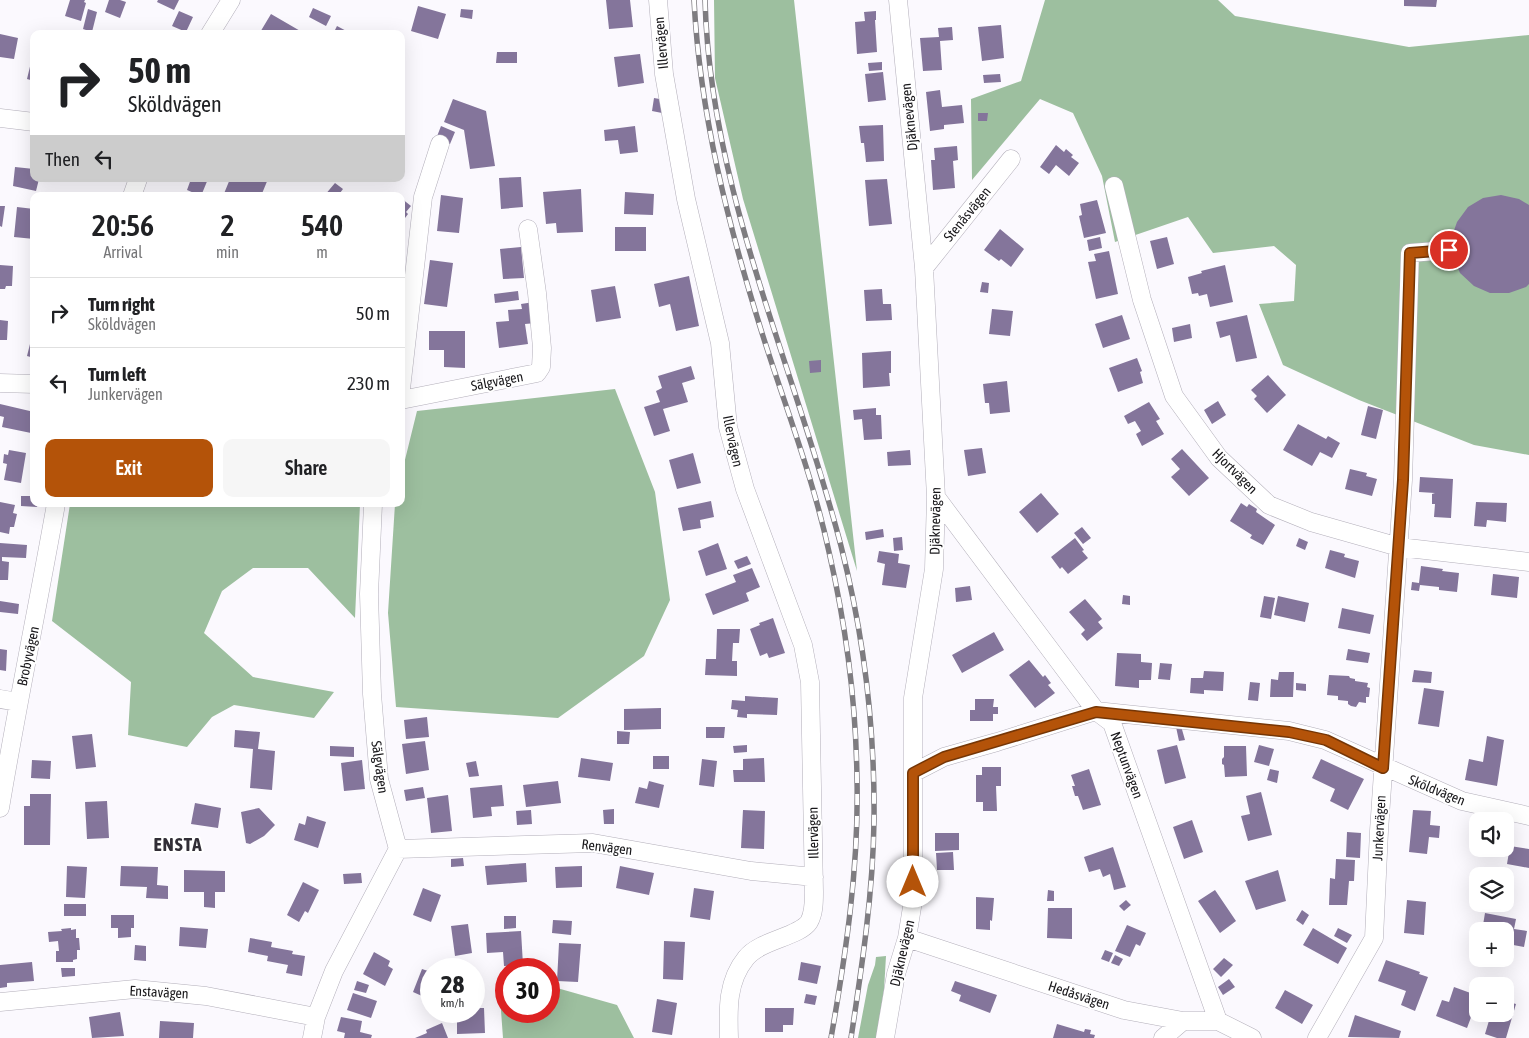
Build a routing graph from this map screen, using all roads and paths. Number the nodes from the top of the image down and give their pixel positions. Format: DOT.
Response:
graph roads {
  1 [pos="231,0"];
  2 [pos="658,0"];
  3 [pos="898,0"];
  4 [pos="212,30"];
  5 [pos="0,118"];
  6 [pos="30,122"];
  7 [pos="440,144"];
  8 [pos="1011,159"];
  9 [pos="1114,186"];
  10 [pos="528,229"];
  11 [pos="1449,250"];
  12 [pos="924,268"];
  13 [pos="405,354"];
  14 [pos="0,383"];
  15 [pos="30,384"];
  16 [pos="405,399"];
  17 [pos="936,496"];
  18 [pos="55,507"];
  19 [pos="373,507"];
  20 [pos="1399,547"];
  21 [pos="1529,562"];
  22 [pos="0,698"];
  23 [pos="18,702"];
  24 [pos="1096,712"];
  25 [pos="1383,768"];
  26 [pos="913,773"];
  27 [pos="0,808"];
  28 [pos="1529,816"];
  29 [pos="398,849"];
  30 [pos="814,877"];
  31 [pos="907,938"];
  32 [pos="0,1002"];
  33 [pos="316,1017"];
  34 [pos="1183,1021"];
  35 [pos="1218,1021"];
  36 [pos="312,1038"];
  37 [pos="729,1038"];
  38 [pos="885,1038"];
  39 [pos="1163,1038"];
  40 [pos="1252,1038"];
  41 [pos="1317,1038"];
  1 -- 4 [label="street"];
  2 -- 30 [label="street, Illervägen"];
  3 -- 12 [label="street, Djäknevägen"];
  5 -- 6 [label="street"];
  7 -- 13 [label="street"];
  8 -- 12 [label="street, Stenåsvägen"];
  9 -- 20 [label="street, Hjortvägen"];
  10 -- 16 [label="street, Sälgvägen"];
  11 -- 20 [label="street, Junkervägen"];
  12 -- 17 [label="street, Djäknevägen"];
  14 -- 15 [label="street"];
  17 -- 24 [label="street, Neptunvägen"];
  17 -- 26 [label="street, Djäknevägen"];
  18 -- 23 [label="street, Brobyvägen"];
  19 -- 29 [label="street, Sälgvägen"];
  20 -- 21 [label="street, Hjortvägen"];
  20 -- 25 [label="street, Junkervägen"];
  22 -- 23 [label="street"];
  23 -- 27 [label="street, Brobyvägen"];
  24 -- 25 [label="street, Sköldvägen"];
  24 -- 26 [label="street, Sköldvägen"];
  24 -- 35 [label="street, Neptunvägen"];
  25 -- 28 [label="street, Sköldvägen"];
  25 -- 41 [label="street, Junkervägen"];
  26 -- 31 [label="street, Djäknevägen"];
  29 -- 30 [label="street, Renvägen"];
  29 -- 33 [label="street"];
  30 -- 37 [label="street, Illervägen"];
  31 -- 34 [label="street, Hedåsvägen"];
  31 -- 38 [label="street, Djäknevägen"];
  32 -- 33 [label="street, Enstavägen"];
  33 -- 36 [label="street"];
  34 -- 35 [label="street, Hedåsvägen"];
  34 -- 39 [label="street"];
  35 -- 40 [label="street, Hedåsvägen"];
}
